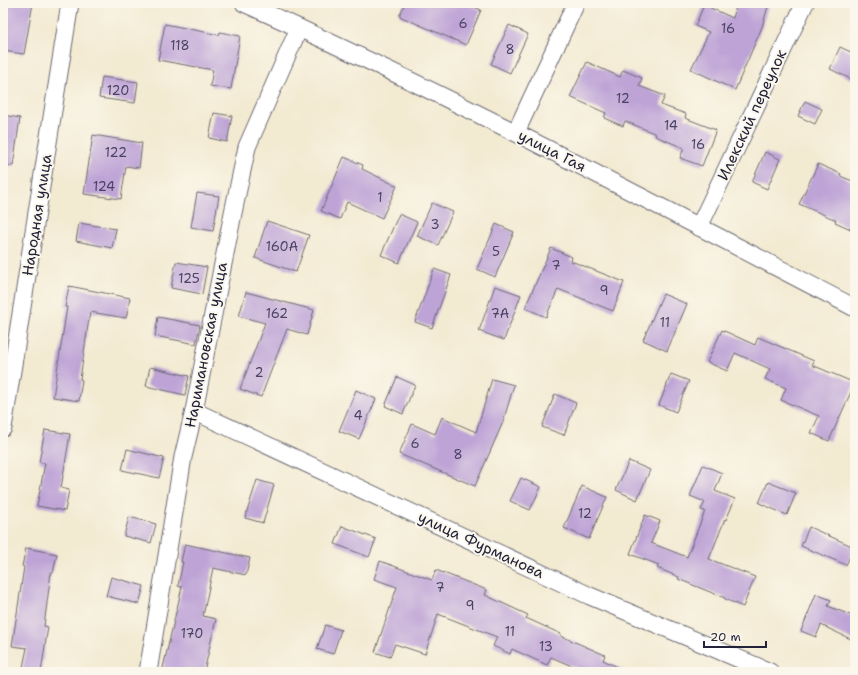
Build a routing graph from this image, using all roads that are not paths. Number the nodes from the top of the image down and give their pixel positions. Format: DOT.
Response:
graph roads {
  1 [pos="70,3"];
  2 [pos="244,3"];
  3 [pos="576,3"];
  4 [pos="805,3"];
  5 [pos="299,28"];
  6 [pos="516,132"];
  7 [pos="699,227"];
  8 [pos="855,308"];
  9 [pos="194,411"];
  10 [pos="3,428"];
  11 [pos="148,672"];
  12 [pos="770,672"];
  1 -- 10 [label="street, Народная улица"];
  2 -- 5 [label="street, улица Гая"];
  3 -- 6 [label="street"];
  4 -- 7 [label="street, Илекский переулок"];
  5 -- 6 [label="street, улица Гая"];
  5 -- 9 [label="street, Наримановская улица"];
  6 -- 7 [label="street, улица Гая"];
  7 -- 8 [label="street, улица Гая"];
  9 -- 11 [label="street, Наримановская улица"];
  9 -- 12 [label="street, улица Фурманова"];
}
